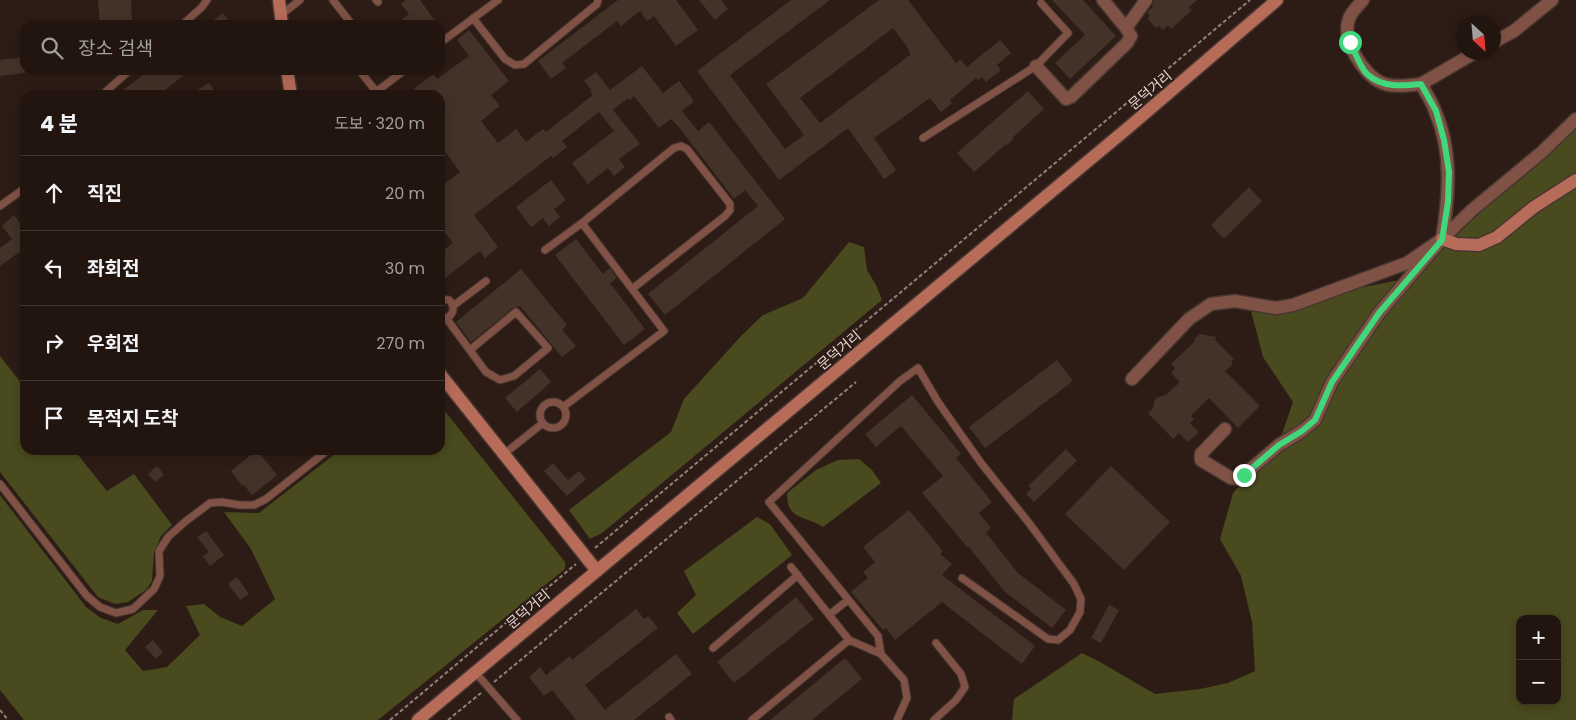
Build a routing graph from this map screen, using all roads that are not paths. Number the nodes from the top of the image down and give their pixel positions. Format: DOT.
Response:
graph roads {
  1 [pos="207,0"];
  2 [pos="279,0"];
  3 [pos="300,0"];
  4 [pos="333,0"];
  5 [pos="498,0"];
  6 [pos="598,0"];
  7 [pos="1103,0"];
  8 [pos="1146,0"];
  9 [pos="1277,0"];
  10 [pos="1362,0"];
  11 [pos="1552,0"];
  12 [pos="1041,3"];
  13 [pos="473,18"];
  14 [pos="188,20"];
  15 [pos="281,20"];
  16 [pos="348,20"];
  17 [pos="1126,28"];
  18 [pos="1501,38"];
  19 [pos="445,39"];
  20 [pos="1462,60"];
  21 [pos="1036,66"];
  22 [pos="124,75"];
  23 [pos="288,75"];
  24 [pos="363,75"];
  25 [pos="399,75"];
  26 [pos="1421,84"];
  27 [pos="108,90"];
  28 [pos="290,90"];
  29 [pos="376,90"];
  30 [pos="382,90"];
  31 [pos="1576,119"];
  32 [pos="923,138"];
  33 [pos="1576,180"];
  34 [pos="20,192"];
  35 [pos="0,206"];
  36 [pos="582,223"];
  37 [pos="1442,240"];
  38 [pos="545,250"];
  39 [pos="486,281"];
  40 [pos="632,289"];
  41 [pos="445,300"];
  42 [pos="453,306"];
  43 [pos="445,317"];
  44 [pos="445,320"];
  45 [pos="470,350"];
  46 [pos="1132,379"];
  47 [pos="445,380"];
  48 [pos="563,407"];
  49 [pos="543,423"];
  50 [pos="1225,429"];
  51 [pos="504,454"];
  52 [pos="322,455"];
  53 [pos="0,484"];
  54 [pos="791,567"];
  55 [pos="597,571"];
  56 [pos="798,575"];
  57 [pos="962,578"];
  58 [pos="848,600"];
  59 [pos="829,615"];
  60 [pos="850,640"];
  61 [pos="936,643"];
  62 [pos="713,648"];
  63 [pos="881,654"];
  64 [pos="475,672"];
  65 [pos="418,720"];
  66 [pos="517,720"];
  67 [pos="752,720"];
  68 [pos="897,720"];
  69 [pos="934,720"];
  1 -- 14 [label="lane"];
  2 -- 15 [label="main road"];
  3 -- 15 [label="lane"];
  4 -- 16 [label="lane"];
  5 -- 13 [label="lane"];
  6 -- 13 [label="lane"];
  7 -- 17 [label="street"];
  8 -- 17 [label="street"];
  9 -- 55 [label="main road, 문덕거리"];
  10 -- 26 [label="street"];
  11 -- 18 [label="street"];
  12 -- 21 [label="lane"];
  13 -- 19 [label="lane"];
  17 -- 21 [label="street"];
  20 -- 26 [label="street"];
  21 -- 32 [label="lane"];
  22 -- 27 [label="lane"];
  23 -- 28 [label="main road"];
  24 -- 29 [label="lane"];
  25 -- 30 [label="lane"];
  26 -- 37 [label="street"];
  31 -- 37 [label="street"];
  33 -- 37 [label="main road"];
  34 -- 35 [label="lane"];
  36 -- 38 [label="lane"];
  36 -- 40 [label="lane"];
  36 -- 40 [label="lane"];
  37 -- 46 [label="street"];
  37 -- 50 [label="street"];
  39 -- 42 [label="lane"];
  40 -- 48 [label="lane"];
  41 -- 42 [label="lane"];
  42 -- 43 [label="lane"];
  44 -- 45 [label="lane"];
  45 -- 45 [label="lane"];
  47 -- 51 [label="main road"];
  48 -- 49 [label="lane"];
  48 -- 49 [label="lane"];
  49 -- 51 [label="lane"];
  51 -- 55 [label="main road"];
  52 -- 53 [label="lane"];
  54 -- 56 [label="lane"];
  55 -- 64 [label="main road, 문덕거리"];
  56 -- 59 [label="lane"];
  56 -- 62 [label="lane"];
  57 -- 58 [label="lane"];
  58 -- 59 [label="lane"];
  58 -- 63 [label="lane"];
  59 -- 60 [label="lane"];
  60 -- 63 [label="lane"];
  60 -- 67 [label="lane"];
  61 -- 69 [label="lane"];
  63 -- 68 [label="lane"];
  64 -- 65 [label="main road, 문덕거리"];
  64 -- 66 [label="lane"];
}
